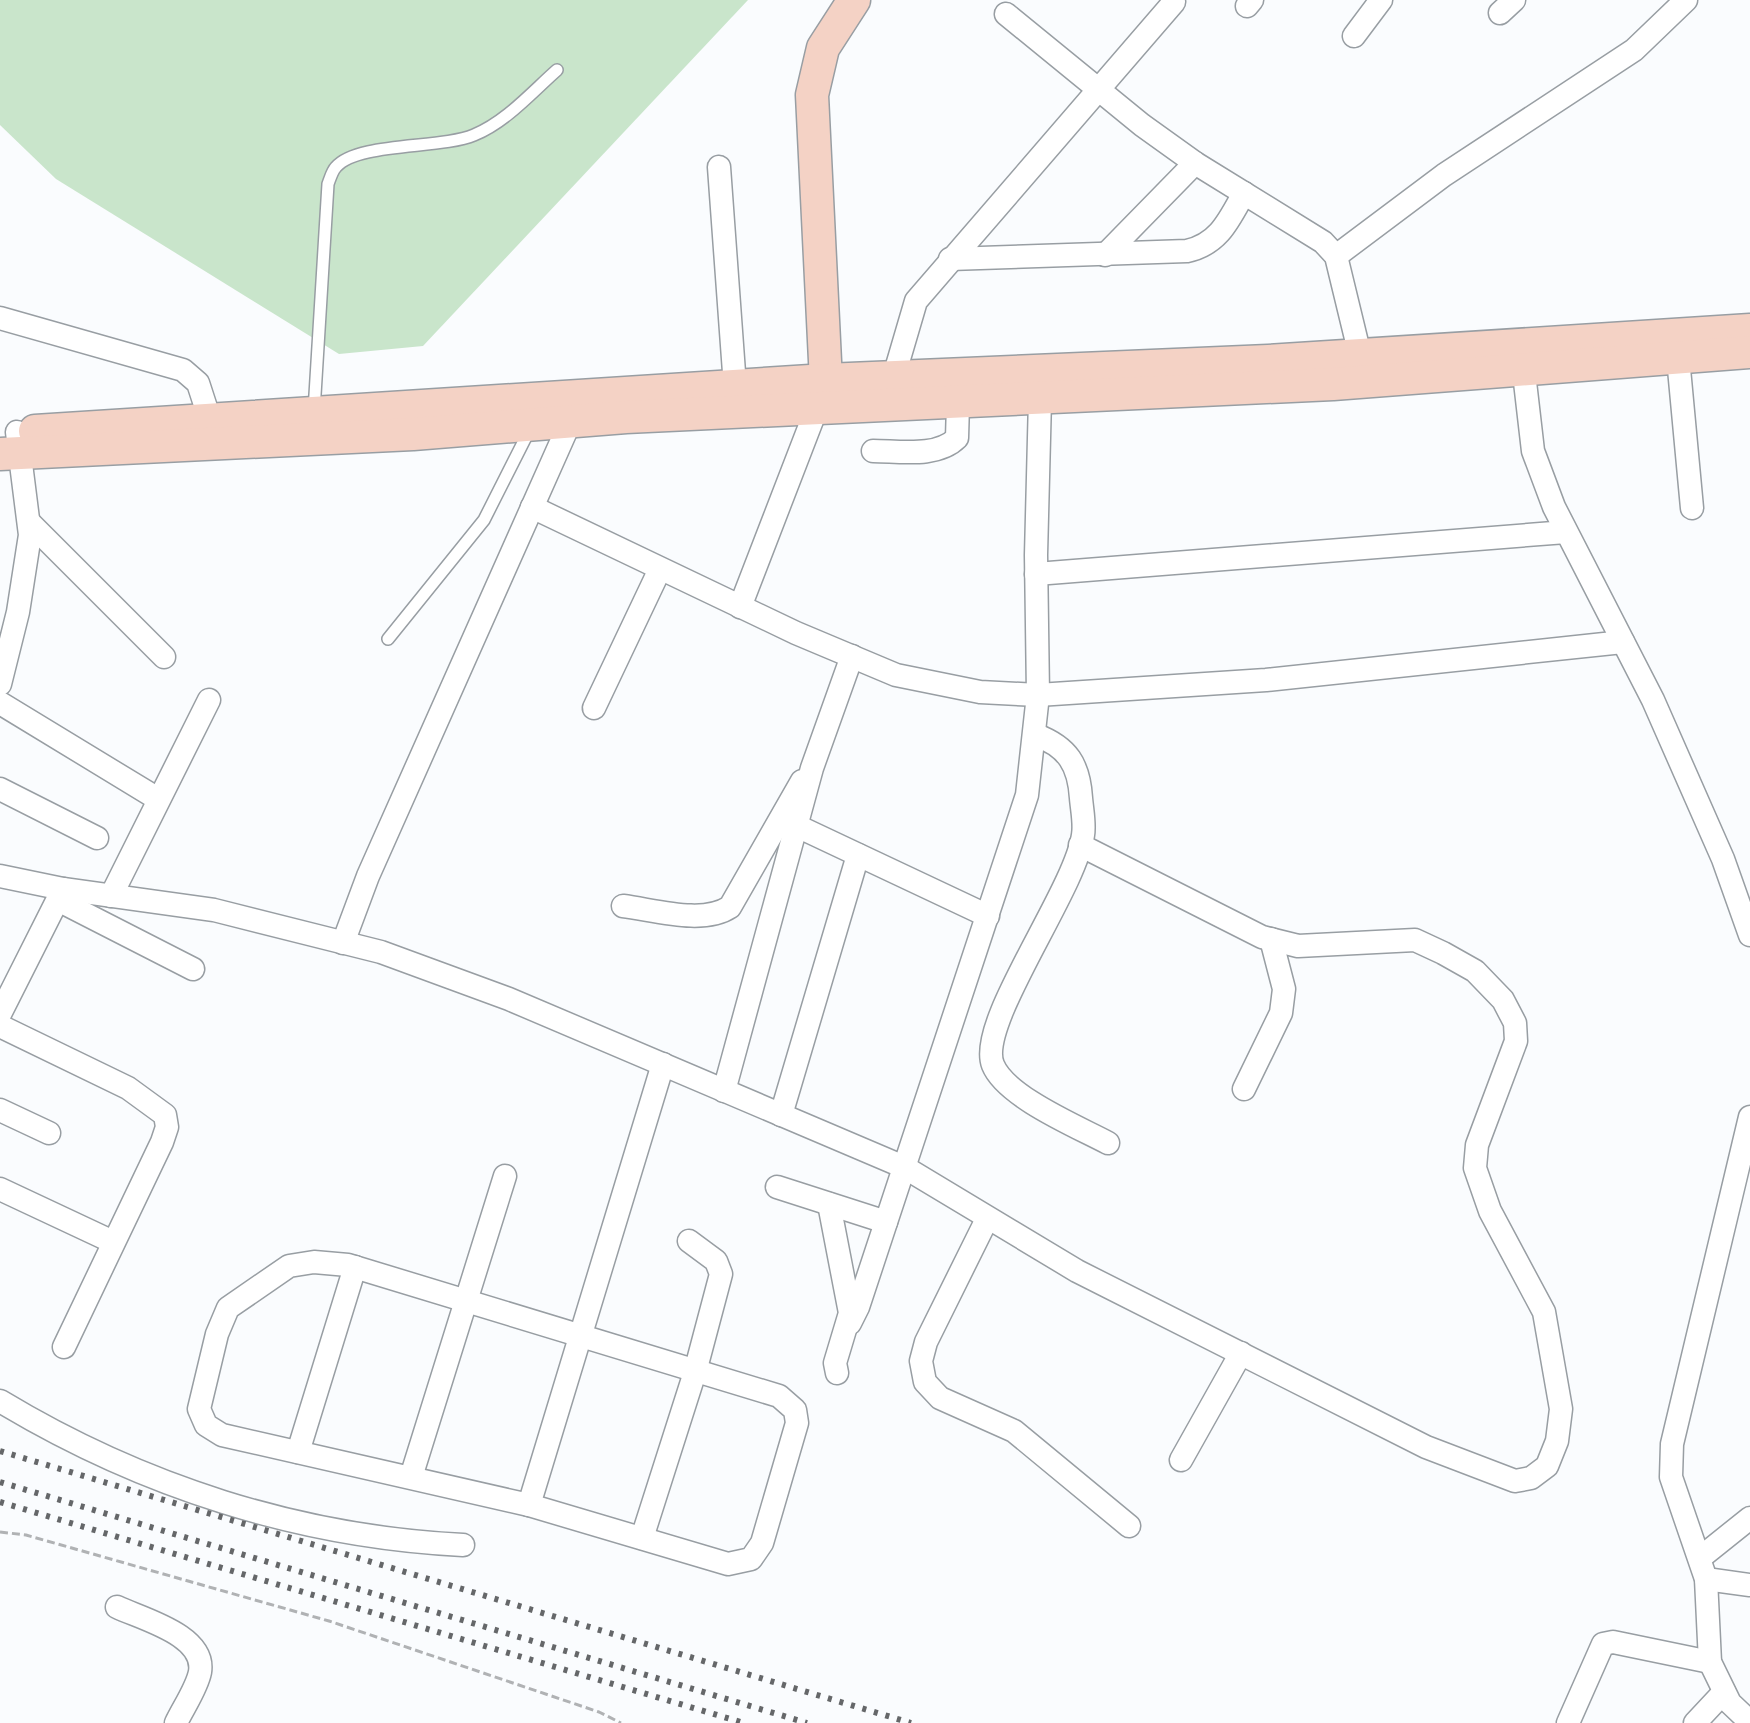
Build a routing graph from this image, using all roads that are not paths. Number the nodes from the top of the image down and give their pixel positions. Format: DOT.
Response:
graph roads {
  1 [pos="854,0"];
  2 [pos="1381,0"];
  3 [pos="1686,0"];
  4 [pos="1174,2"];
  5 [pos="1006,14"];
  6 [pos="1354,36"];
  7 [pos="557,70"];
  8 [pos="1099,92"];
  9 [pos="1195,163"];
  10 [pos="719,167"];
  11 [pos="1244,193"];
  12 [pos="1105,255"];
  13 [pos="1336,256"];
  14 [pos="950,259"];
  15 [pos="0,318"];
  16 [pos="1749,341"];
  17 [pos="1360,355"];
  18 [pos="1522,358"];
  19 [pos="1678,358"];
  20 [pos="894,376"];
  21 [pos="1040,399"];
  22 [pos="736,400"];
  23 [pos="823,400"];
  24 [pos="958,404"];
  25 [pos="576,409"];
  26 [pos="537,411"];
  27 [pos="210,420"];
  28 [pos="316,426"];
  29 [pos="9,443"];
  30 [pos="873,451"];
  31 [pos="532,507"];
  32 [pos="1692,508"];
  33 [pos="29,522"];
  34 [pos="1566,532"];
  35 [pos="660,569"];
  36 [pos="1036,574"];
  37 [pos="740,607"];
  38 [pos="388,639"];
  39 [pos="1623,642"];
  40 [pos="852,656"];
  41 [pos="164,657"];
  42 [pos="0,684"];
  43 [pos="1038,695"];
  44 [pos="209,700"];
  45 [pos="0,703"];
  46 [pos="594,708"];
  47 [pos="1036,735"];
  48 [pos="812,768"];
  49 [pos="0,789"];
  50 [pos="158,799"];
  51 [pos="797,826"];
  52 [pos="97,838"];
  53 [pos="1080,845"];
  54 [pos="858,855"];
  55 [pos="0,876"];
  56 [pos="61,894"];
  57 [pos="111,896"];
  58 [pos="623,906"];
  59 [pos="988,916"];
  60 [pos="1750,935"];
  61 [pos="1271,939"];
  62 [pos="343,943"];
  63 [pos="193,969"];
  64 [pos="0,1014"];
  65 [pos="0,1026"];
  66 [pos="663,1064"];
  67 [pos="1244,1089"];
  68 [pos="724,1091"];
  69 [pos="0,1110"];
  70 [pos="781,1115"];
  71 [pos="1750,1117"];
  72 [pos="49,1133"];
  73 [pos="1108,1143"];
  74 [pos="904,1167"];
  75 [pos="505,1176"];
  76 [pos="777,1187"];
  77 [pos="0,1189"];
  78 [pos="829,1204"];
  79 [pos="987,1219"];
  80 [pos="886,1222"];
  81 [pos="689,1241"];
  82 [pos="113,1242"];
  83 [pos="355,1267"];
  84 [pos="466,1301"];
  85 [pos="850,1323"];
  86 [pos="578,1336"];
  87 [pos="64,1347"];
  88 [pos="1241,1353"];
  89 [pos="695,1372"];
  90 [pos="837,1373"];
  91 [pos="0,1401"];
  92 [pos="298,1452"];
  93 [pos="1181,1460"];
  94 [pos="411,1477"];
  95 [pos="529,1505"];
  96 [pos="1750,1518"];
  97 [pos="1129,1526"];
  98 [pos="642,1538"];
  99 [pos="463,1545"];
  100 [pos="1703,1568"];
  101 [pos="1750,1585"];
  102 [pos="117,1607"];
  103 [pos="1710,1662"];
  104 [pos="1724,1692"];
  105 [pos="1747,1721"];
  106 [pos="176,1723"];
  107 [pos="1568,1723"];
  108 [pos="1695,1723"];
  1 -- 23 [label="street"];
  2 -- 6 [label="street"];
  3 -- 13 [label="street"];
  4 -- 8 [label="street"];
  5 -- 8 [label="street"];
  7 -- 28 [label="lane"];
  8 -- 9 [label="street"];
  8 -- 14 [label="street"];
  9 -- 11 [label="street"];
  9 -- 12 [label="street"];
  10 -- 22 [label="street"];
  11 -- 12 [label="street"];
  11 -- 13 [label="street"];
  12 -- 14 [label="street"];
  13 -- 17 [label="street"];
  14 -- 20 [label="street"];
  15 -- 27 [label="street"];
  16 -- 18 [label="street"];
  16 -- 19 [label="street"];
  17 -- 18 [label="street"];
  17 -- 20 [label="street"];
  18 -- 19 [label="street"];
  18 -- 21 [label="street"];
  18 -- 34 [label="street"];
  19 -- 32 [label="street"];
  20 -- 23 [label="street"];
  21 -- 24 [label="street"];
  21 -- 36 [label="street"];
  22 -- 23 [label="street"];
  22 -- 25 [label="street"];
  23 -- 24 [label="street"];
  23 -- 37 [label="street"];
  24 -- 30 [label="street"];
  25 -- 26 [label="street"];
  25 -- 31 [label="street"];
  26 -- 28 [label="street"];
  26 -- 38 [label="lane"];
  27 -- 28 [label="street"];
  27 -- 29 [label="street"];
  28 -- 29 [label="street"];
  29 -- 33 [label="street"];
  31 -- 35 [label="street"];
  31 -- 62 [label="street"];
  33 -- 41 [label="street"];
  33 -- 42 [label="street"];
  34 -- 36 [label="street"];
  34 -- 39 [label="street"];
  35 -- 37 [label="street"];
  35 -- 46 [label="street"];
  36 -- 43 [label="street"];
  37 -- 40 [label="street"];
  39 -- 43 [label="street"];
  39 -- 60 [label="street"];
  40 -- 43 [label="street"];
  40 -- 48 [label="street"];
  43 -- 47 [label="street"];
  44 -- 50 [label="street"];
  45 -- 50 [label="street"];
  47 -- 53 [label="street"];
  47 -- 59 [label="street"];
  48 -- 51 [label="street"];
  48 -- 58 [label="street"];
  49 -- 52 [label="street"];
  50 -- 57 [label="street"];
  51 -- 54 [label="street"];
  51 -- 68 [label="street"];
  53 -- 61 [label="street"];
  53 -- 73 [label="street"];
  54 -- 59 [label="street"];
  54 -- 70 [label="street"];
  55 -- 56 [label="street"];
  56 -- 57 [label="street"];
  56 -- 63 [label="street"];
  56 -- 64 [label="street"];
  57 -- 62 [label="street"];
  59 -- 74 [label="street"];
  61 -- 67 [label="street"];
  61 -- 88 [label="street"];
  62 -- 66 [label="street"];
  65 -- 82 [label="street"];
  66 -- 68 [label="street"];
  66 -- 86 [label="street"];
  68 -- 70 [label="street"];
  69 -- 72 [label="street"];
  70 -- 74 [label="street"];
  71 -- 100 [label="street"];
  74 -- 79 [label="street"];
  74 -- 80 [label="street"];
  75 -- 84 [label="street"];
  76 -- 78 [label="street"];
  77 -- 82 [label="street"];
  78 -- 80 [label="street"];
  78 -- 85 [label="street"];
  79 -- 88 [label="street"];
  79 -- 97 [label="street"];
  80 -- 85 [label="street"];
  81 -- 89 [label="street"];
  82 -- 87 [label="street"];
  83 -- 84 [label="street"];
  83 -- 92 [label="street"];
  83 -- 92 [label="street"];
  84 -- 86 [label="street"];
  84 -- 94 [label="street"];
  85 -- 90 [label="street"];
  86 -- 89 [label="street"];
  86 -- 95 [label="street"];
  88 -- 93 [label="street"];
  89 -- 98 [label="street"];
  89 -- 98 [label="street"];
  91 -- 99 [label="street"];
  92 -- 94 [label="street"];
  94 -- 95 [label="street"];
  95 -- 98 [label="street"];
  96 -- 100 [label="street"];
  100 -- 101 [label="street"];
  100 -- 103 [label="street"];
  102 -- 106 [label="street"];
  103 -- 104 [label="street"];
  103 -- 107 [label="street"];
  104 -- 105 [label="street"];
  104 -- 108 [label="street"];
}
